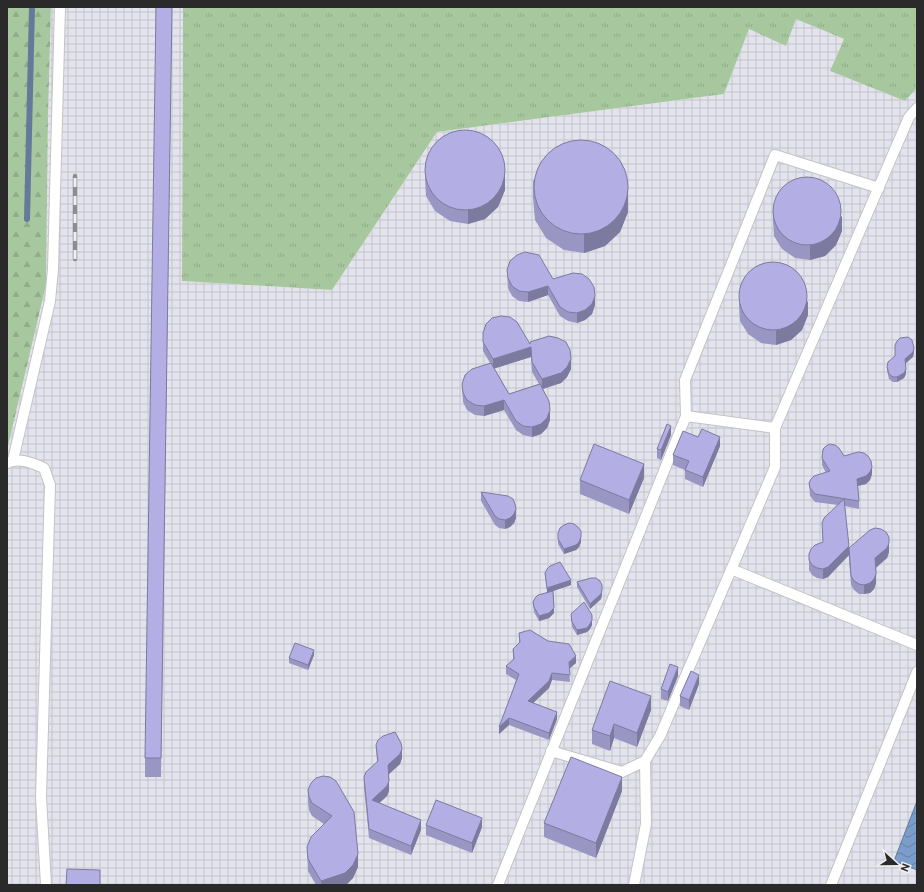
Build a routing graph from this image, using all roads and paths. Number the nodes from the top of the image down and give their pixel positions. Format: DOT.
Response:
graph roads {
  1 [pos="60,7"];
  2 [pos="917,108"];
  3 [pos="913,119"];
  4 [pos="879,188"];
  5 [pos="686,416"];
  6 [pos="775,428"];
  7 [pos="10,461"];
  8 [pos="731,569"];
  9 [pos="917,645"];
  10 [pos="917,672"];
  11 [pos="551,751"];
  12 [pos="645,761"];
  13 [pos="46,885"];
  14 [pos="498,885"];
  15 [pos="634,885"];
  16 [pos="832,885"];
  1 -- 7 [label="lane"];
  2 -- 3 [label="lane"];
  3 -- 4 [label="lane"];
  4 -- 5 [label="lane"];
  4 -- 6 [label="lane"];
  5 -- 6 [label="lane"];
  5 -- 11 [label="lane"];
  6 -- 8 [label="lane"];
  7 -- 13 [label="lane"];
  8 -- 9 [label="lane"];
  8 -- 12 [label="lane"];
  10 -- 16 [label="lane"];
  11 -- 12 [label="lane"];
  11 -- 14 [label="lane"];
  12 -- 15 [label="lane"];
}
